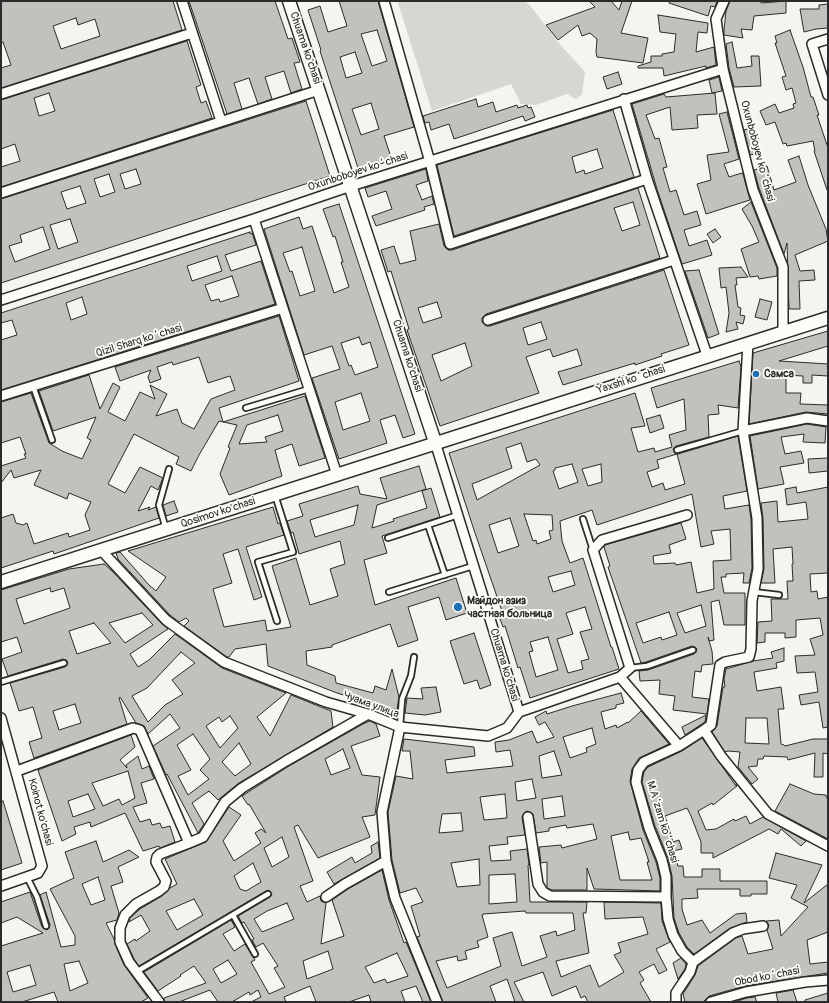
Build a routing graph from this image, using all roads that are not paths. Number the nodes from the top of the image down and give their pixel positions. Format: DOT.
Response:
graph roads {
  1 [pos="182,1"];
  2 [pos="289,1"];
  3 [pos="384,1"];
  4 [pos="724,1"];
  5 [pos="192,33"];
  6 [pos="828,39"];
  7 [pos="723,69"];
  8 [pos="319,90"];
  9 [pos="1,94"];
  10 [pos="828,95"];
  11 [pos="624,99"];
  12 [pos="221,121"];
  13 [pos="430,162"];
  14 [pos="647,179"];
  15 [pos="351,186"];
  16 [pos="1,193"];
  17 [pos="254,219"];
  18 [pos="674,260"];
  19 [pos="1,300"];
  20 [pos="283,308"];
  21 [pos="828,318"];
  22 [pos="488,320"];
  23 [pos="783,332"];
  24 [pos="748,343"];
  25 [pos="707,355"];
  26 [pos="33,386"];
  27 [pos="310,388"];
  28 [pos="1,396"];
  29 [pos="246,408"];
  30 [pos="828,421"];
  31 [pos="743,431"];
  32 [pos="52,440"];
  33 [pos="435,442"];
  34 [pos="677,450"];
  35 [pos="169,470"];
  36 [pos="337,475"];
  37 [pos="275,494"];
  38 [pos="458,515"];
  39 [pos="687,515"];
  40 [pos="583,519"];
  41 [pos="428,525"];
  42 [pos="166,529"];
  43 [pos="388,538"];
  44 [pos="101,550"];
  45 [pos="593,550"];
  46 [pos="473,566"];
  47 [pos="445,575"];
  48 [pos="1,582"];
  49 [pos="389,592"];
  50 [pos="754,592"];
  51 [pos="778,595"];
  52 [pos="276,621"];
  53 [pos="693,650"];
  54 [pos="414,657"];
  55 [pos="64,663"];
  56 [pos="630,668"];
  57 [pos="620,677"];
  58 [pos="1,682"];
  59 [pos="519,712"];
  60 [pos="368,714"];
  61 [pos="1,718"];
  62 [pos="400,727"];
  63 [pos="704,730"];
  64 [pos="679,746"];
  65 [pos="17,771"];
  66 [pos="528,817"];
  67 [pos="189,843"];
  68 [pos="828,846"];
  69 [pos="386,861"];
  70 [pos="27,877"];
  71 [pos="1,886"];
  72 [pos="268,894"];
  73 [pos="326,897"];
  74 [pos="666,897"];
  75 [pos="233,915"];
  76 [pos="46,926"];
  77 [pos="763,926"];
  78 [pos="255,954"];
  79 [pos="693,962"];
  80 [pos="136,972"];
  81 [pos="828,980"];
  82 [pos="159,1002"];
  83 [pos="437,1002"];
  84 [pos="676,1002"];
  85 [pos="711,1002"];
  1 -- 5 [label="street"];
  2 -- 8 [label="street, Chuama ko'chasi"];
  3 -- 13 [label="street"];
  4 -- 7 [label="street, Oxunboboyev koʻchasi"];
  5 -- 9 [label="street"];
  5 -- 12 [label="street"];
  6 -- 10 [label="street"];
  7 -- 11 [label="street, Oxunboboyev koʻchasi"];
  7 -- 23 [label="street, Oxunboboyev koʻchasi"];
  8 -- 12 [label="street"];
  8 -- 15 [label="street, Chuama ko'chasi"];
  11 -- 13 [label="street, Oxunboboyev koʻchasi"];
  11 -- 14 [label="street"];
  12 -- 16 [label="street"];
  13 -- 14 [label="street"];
  13 -- 15 [label="street, Oxunboboyev koʻchasi"];
  14 -- 18 [label="street"];
  15 -- 17 [label="street, Oxunboboyev koʻchasi"];
  15 -- 33 [label="street, Chuama ko'chasi"];
  17 -- 19 [label="street, Oxunboboyev koʻchasi"];
  17 -- 20 [label="street"];
  18 -- 22 [label="street"];
  18 -- 25 [label="street"];
  20 -- 26 [label="street, Qizil Sharq koʻchasi"];
  20 -- 27 [label="street"];
  21 -- 23 [label="street, Yaxshi koʻchasi"];
  23 -- 24 [label="street, Yaxshi koʻchasi"];
  24 -- 25 [label="street, Yaxshi koʻchasi"];
  24 -- 31 [label="street"];
  25 -- 33 [label="street, Yaxshi koʻchasi"];
  26 -- 28 [label="street, Qizil Sharq koʻchasi"];
  26 -- 32 [label="lane"];
  27 -- 29 [label="lane"];
  27 -- 36 [label="street"];
  30 -- 31 [label="street"];
  31 -- 34 [label="lane"];
  31 -- 50 [label="street"];
  33 -- 36 [label="street, Qosimov ko'chasi"];
  33 -- 38 [label="street, Chuama ko'chasi"];
  35 -- 42 [label="lane"];
  36 -- 37 [label="street, Qosimov ko'chasi"];
  37 -- 42 [label="street, Qosimov ko'chasi"];
  37 -- 52 [label="lane"];
  38 -- 41 [label="lane"];
  38 -- 46 [label="street, Chuama ko'chasi"];
  39 -- 45 [label="street"];
  40 -- 45 [label="lane"];
  41 -- 43 [label="lane"];
  41 -- 47 [label="lane"];
  42 -- 44 [label="street, Qosimov ko'chasi"];
  44 -- 48 [label="street, Qosimov ko'chasi"];
  44 -- 60 [label="street, Чуама улица"];
  45 -- 56 [label="street"];
  46 -- 47 [label="lane"];
  46 -- 59 [label="street, Chuama ko'chasi"];
  47 -- 49 [label="lane"];
  50 -- 51 [label="lane"];
  50 -- 63 [label="street"];
  53 -- 56 [label="lane"];
  54 -- 62 [label="lane"];
  55 -- 58 [label="lane"];
  56 -- 57 [label="street"];
  57 -- 59 [label="street"];
  57 -- 64 [label="street"];
  59 -- 62 [label="street"];
  60 -- 62 [label="street, Чуама улица"];
  60 -- 67 [label="street"];
  61 -- 65 [label="street, Koinot ko'chasi"];
  62 -- 69 [label="street, Чуама улица"];
  63 -- 64 [label="street, M.Aʻzam koʻchasi"];
  63 -- 68 [label="street"];
  64 -- 74 [label="street, M.Aʻzam koʻchasi"];
  65 -- 67 [label="street"];
  65 -- 70 [label="street, Koinot ko'chasi"];
  66 -- 74 [label="street"];
  67 -- 80 [label="street"];
  69 -- 73 [label="street"];
  69 -- 83 [label="street, Чуама улица"];
  70 -- 71 [label="street, Koinot ko'chasi"];
  70 -- 76 [label="lane"];
  72 -- 75 [label="lane"];
  74 -- 79 [label="street, M.Aʻzam koʻchasi"];
  75 -- 78 [label="lane"];
  75 -- 80 [label="lane"];
  77 -- 79 [label="street"];
  79 -- 84 [label="street"];
  80 -- 82 [label="street"];
  81 -- 85 [label="street, Obod koʻchasi"];
}
